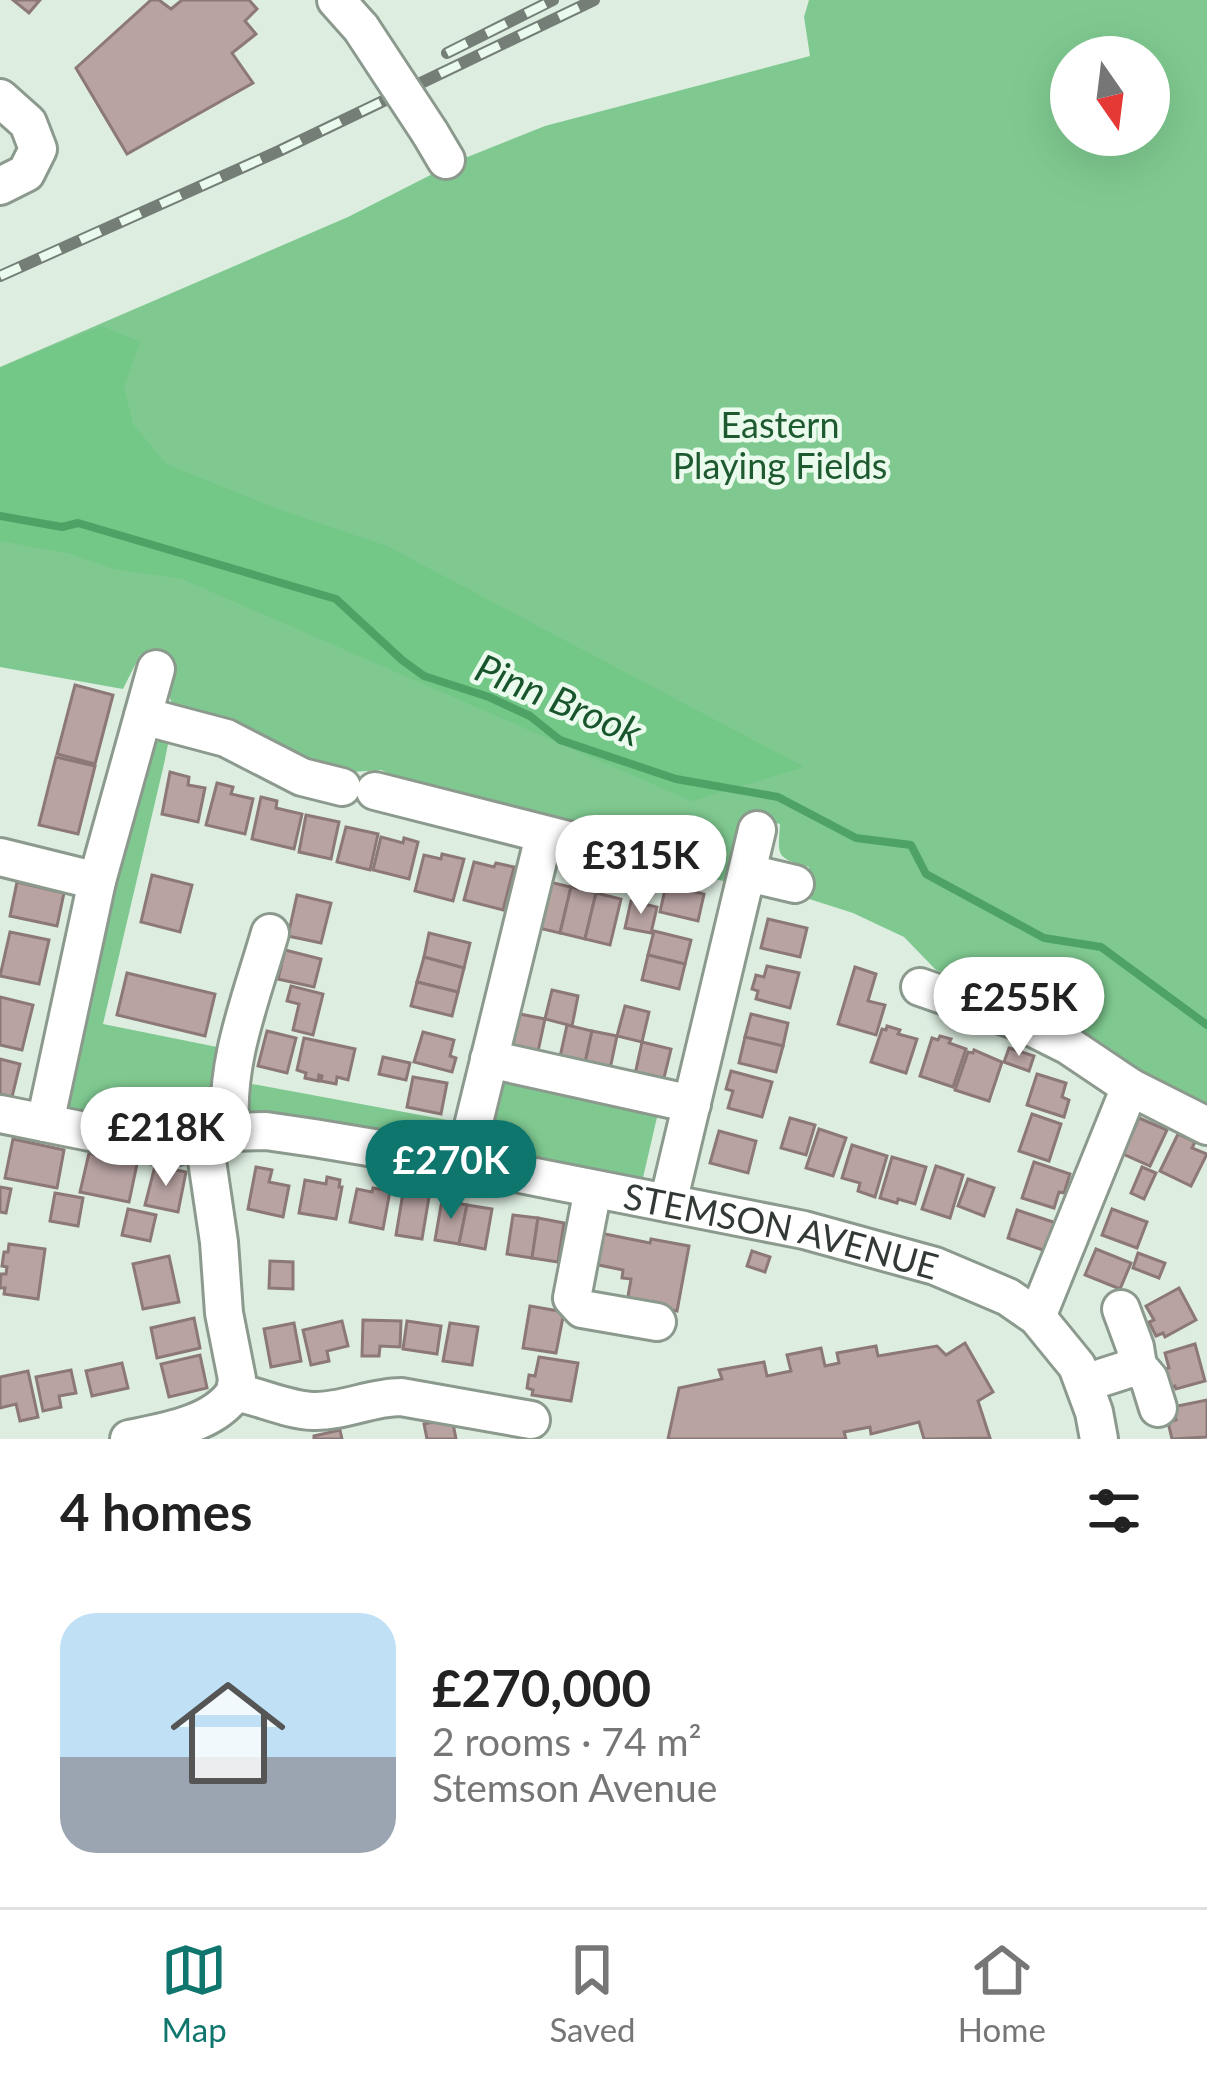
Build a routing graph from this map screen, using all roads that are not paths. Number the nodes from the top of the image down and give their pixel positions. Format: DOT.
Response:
graph roads {
  1 [pos="336,0"];
  2 [pos="0,98"];
  3 [pos="438,146"];
  4 [pos="0,186"];
  5 [pos="156,669"];
  6 [pos="142,716"];
  7 [pos="757,830"];
  8 [pos="544,836"];
  9 [pos="627,855"];
  10 [pos="0,857"];
  11 [pos="748,873"];
  12 [pos="97,880"];
  13 [pos="795,884"];
  14 [pos="270,933"];
  15 [pos="920,987"];
  16 [pos="489,1059"];
  17 [pos="1130,1088"];
  18 [pos="692,1104"];
  19 [pos="0,1114"];
  20 [pos="46,1123"];
  21 [pos="1207,1126"];
  22 [pos="218,1136"];
  23 [pos="464,1163"];
  24 [pos="593,1189"];
  25 [pos="668,1203"];
  26 [pos="1121,1310"];
  27 [pos="1037,1317"];
  28 [pos="657,1322"];
  29 [pos="1138,1366"];
  30 [pos="1085,1383"];
  31 [pos="235,1392"];
  32 [pos="1158,1408"];
  33 [pos="531,1420"];
  34 [pos="129,1439"];
  35 [pos="1099,1439"];
  1 -- 3 [label="street, bridge"];
  2 -- 4 [label="street"];
  5 -- 6 [label="street"];
  6 -- 8 [label="street"];
  6 -- 12 [label="street"];
  7 -- 11 [label="street"];
  8 -- 9 [label="street"];
  8 -- 16 [label="street"];
  10 -- 12 [label="street"];
  11 -- 13 [label="street"];
  11 -- 18 [label="street"];
  12 -- 20 [label="street"];
  14 -- 22 [label="street"];
  15 -- 17 [label="street"];
  16 -- 18 [label="street"];
  16 -- 23 [label="street"];
  17 -- 21 [label="street"];
  17 -- 27 [label="street"];
  18 -- 25 [label="street"];
  19 -- 20 [label="street, STEMSON AVENUE"];
  20 -- 22 [label="street, STEMSON AVENUE"];
  22 -- 23 [label="street, STEMSON AVENUE"];
  22 -- 31 [label="street"];
  23 -- 24 [label="street, STEMSON AVENUE"];
  24 -- 25 [label="street, STEMSON AVENUE"];
  24 -- 28 [label="street"];
  25 -- 27 [label="street, STEMSON AVENUE"];
  26 -- 29 [label="street"];
  27 -- 30 [label="street, STEMSON AVENUE"];
  29 -- 30 [label="street"];
  29 -- 32 [label="street"];
  30 -- 35 [label="street, STEMSON AVENUE"];
  31 -- 33 [label="street"];
  31 -- 34 [label="street"];
}
